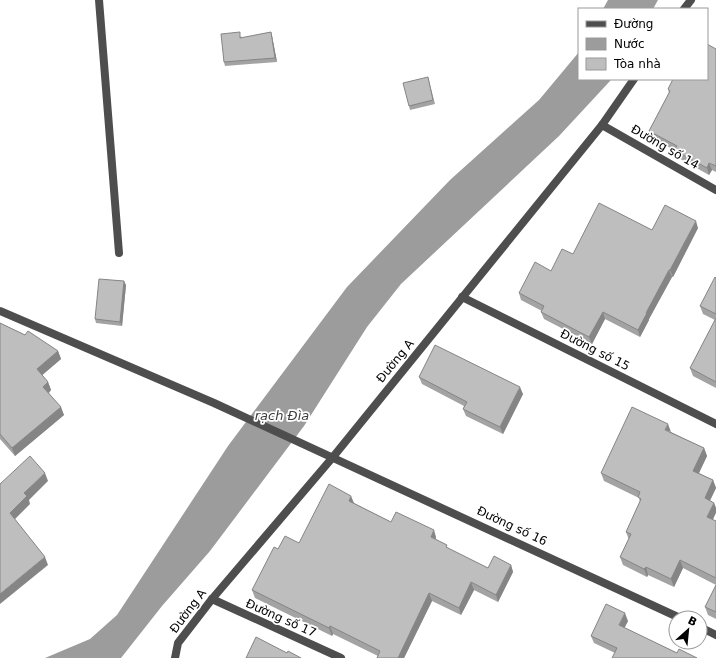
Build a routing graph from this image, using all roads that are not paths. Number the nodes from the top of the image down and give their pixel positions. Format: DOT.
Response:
graph roads {
  1 [pos="99,0"];
  2 [pos="691,0"];
  3 [pos="685,8"];
  4 [pos="633,80"];
  5 [pos="602,125"];
  6 [pos="716,190"];
  7 [pos="119,253"];
  8 [pos="462,297"];
  9 [pos="0,312"];
  10 [pos="716,424"];
  11 [pos="333,457"];
  12 [pos="212,600"];
  13 [pos="668,612"];
  14 [pos="175,658"];
  15 [pos="341,658"];
  1 -- 7 [label="street"];
  2 -- 3 [label="street"];
  4 -- 5 [label="street, Đường A"];
  5 -- 6 [label="street, Đường số 14"];
  5 -- 8 [label="street, Đường A"];
  8 -- 10 [label="street, Đường số 15"];
  8 -- 11 [label="street, Đường A"];
  9 -- 11 [label="street, Đường số 16"];
  11 -- 12 [label="street, Đường A"];
  11 -- 13 [label="street, Đường số 16"];
  12 -- 14 [label="street, Đường A"];
  12 -- 15 [label="street, Đường số 17"];
}
